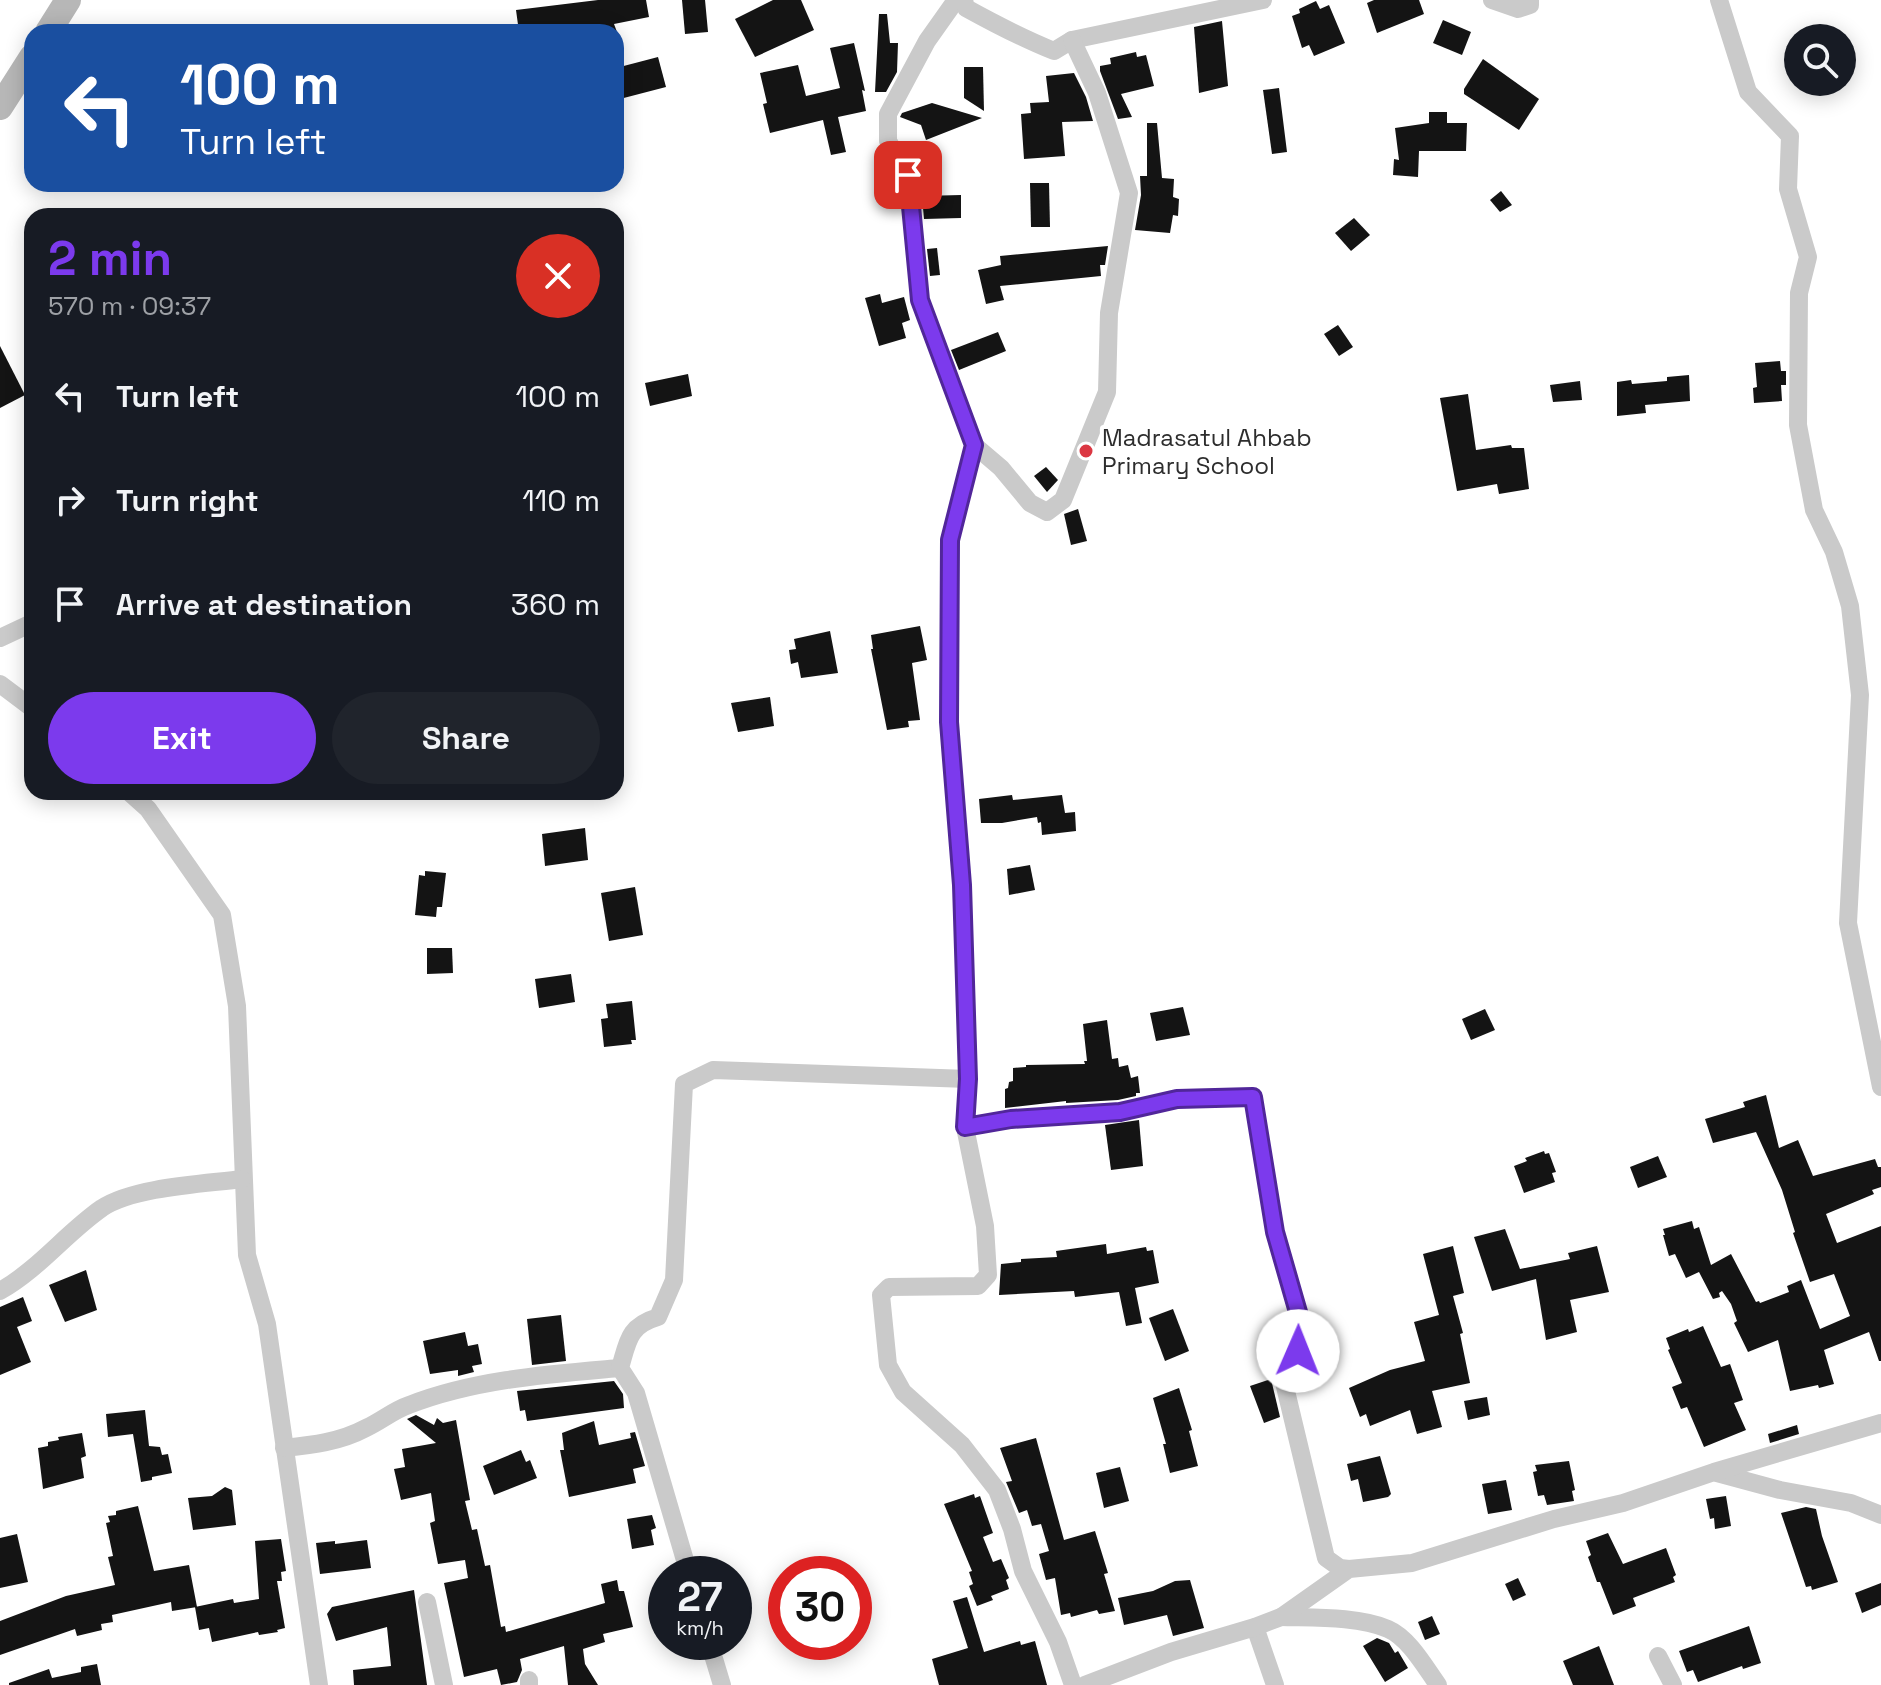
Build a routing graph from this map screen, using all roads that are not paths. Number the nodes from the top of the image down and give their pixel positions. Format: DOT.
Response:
graph roads {
  1 [pos="68,0"];
  2 [pos="956,0"];
  3 [pos="964,0"];
  4 [pos="1263,0"];
  5 [pos="1492,0"];
  6 [pos="1530,0"];
  7 [pos="1719,0"];
  8 [pos="53,24"];
  9 [pos="1072,40"];
  10 [pos="24,70"];
  11 [pos="0,107"];
  12 [pos="974,445"];
  13 [pos="24,627"];
  14 [pos="0,638"];
  15 [pos="0,684"];
  16 [pos="24,702"];
  17 [pos="138,800"];
  18 [pos="968,1079"];
  19 [pos="1881,1087"];
  20 [pos="965,1127"];
  21 [pos="242,1179"];
  22 [pos="0,1291"];
  23 [pos="620,1368"];
  24 [pos="1881,1423"];
  25 [pos="284,1448"];
  26 [pos="1714,1472"];
  27 [pos="1881,1515"];
  28 [pos="684,1556"];
  29 [pos="1349,1569"];
  30 [pos="427,1602"];
  31 [pos="1281,1617"];
  32 [pos="1255,1627"];
  33 [pos="1658,1656"];
  34 [pos="714,1660"];
  35 [pos="319,1685"];
  36 [pos="444,1685"];
  37 [pos="722,1685"];
  38 [pos="1073,1685"];
  39 [pos="1085,1685"];
  40 [pos="1275,1685"];
  41 [pos="1438,1685"];
  42 [pos="1673,1685"];
  1 -- 8 [label="main road"];
  2 -- 12 [label="street"];
  3 -- 9 [label="street"];
  4 -- 9 [label="street"];
  5 -- 6 [label="street"];
  7 -- 19 [label="street"];
  9 -- 12 [label="street"];
  10 -- 11 [label="main road"];
  12 -- 18 [label="street"];
  13 -- 14 [label="street"];
  15 -- 16 [label="street"];
  17 -- 21 [label="street"];
  18 -- 20 [label="street"];
  18 -- 23 [label="street"];
  20 -- 29 [label="street"];
  20 -- 38 [label="street"];
  21 -- 22 [label="street"];
  21 -- 25 [label="street"];
  23 -- 25 [label="street"];
  23 -- 28 [label="street"];
  24 -- 26 [label="street"];
  25 -- 35 [label="street"];
  26 -- 27 [label="street"];
  26 -- 29 [label="street"];
  29 -- 31 [label="street"];
  30 -- 36 [label="street"];
  31 -- 32 [label="street"];
  31 -- 41 [label="street"];
  32 -- 39 [label="street"];
  32 -- 40 [label="street"];
  33 -- 42 [label="street"];
  34 -- 37 [label="street"];
}
